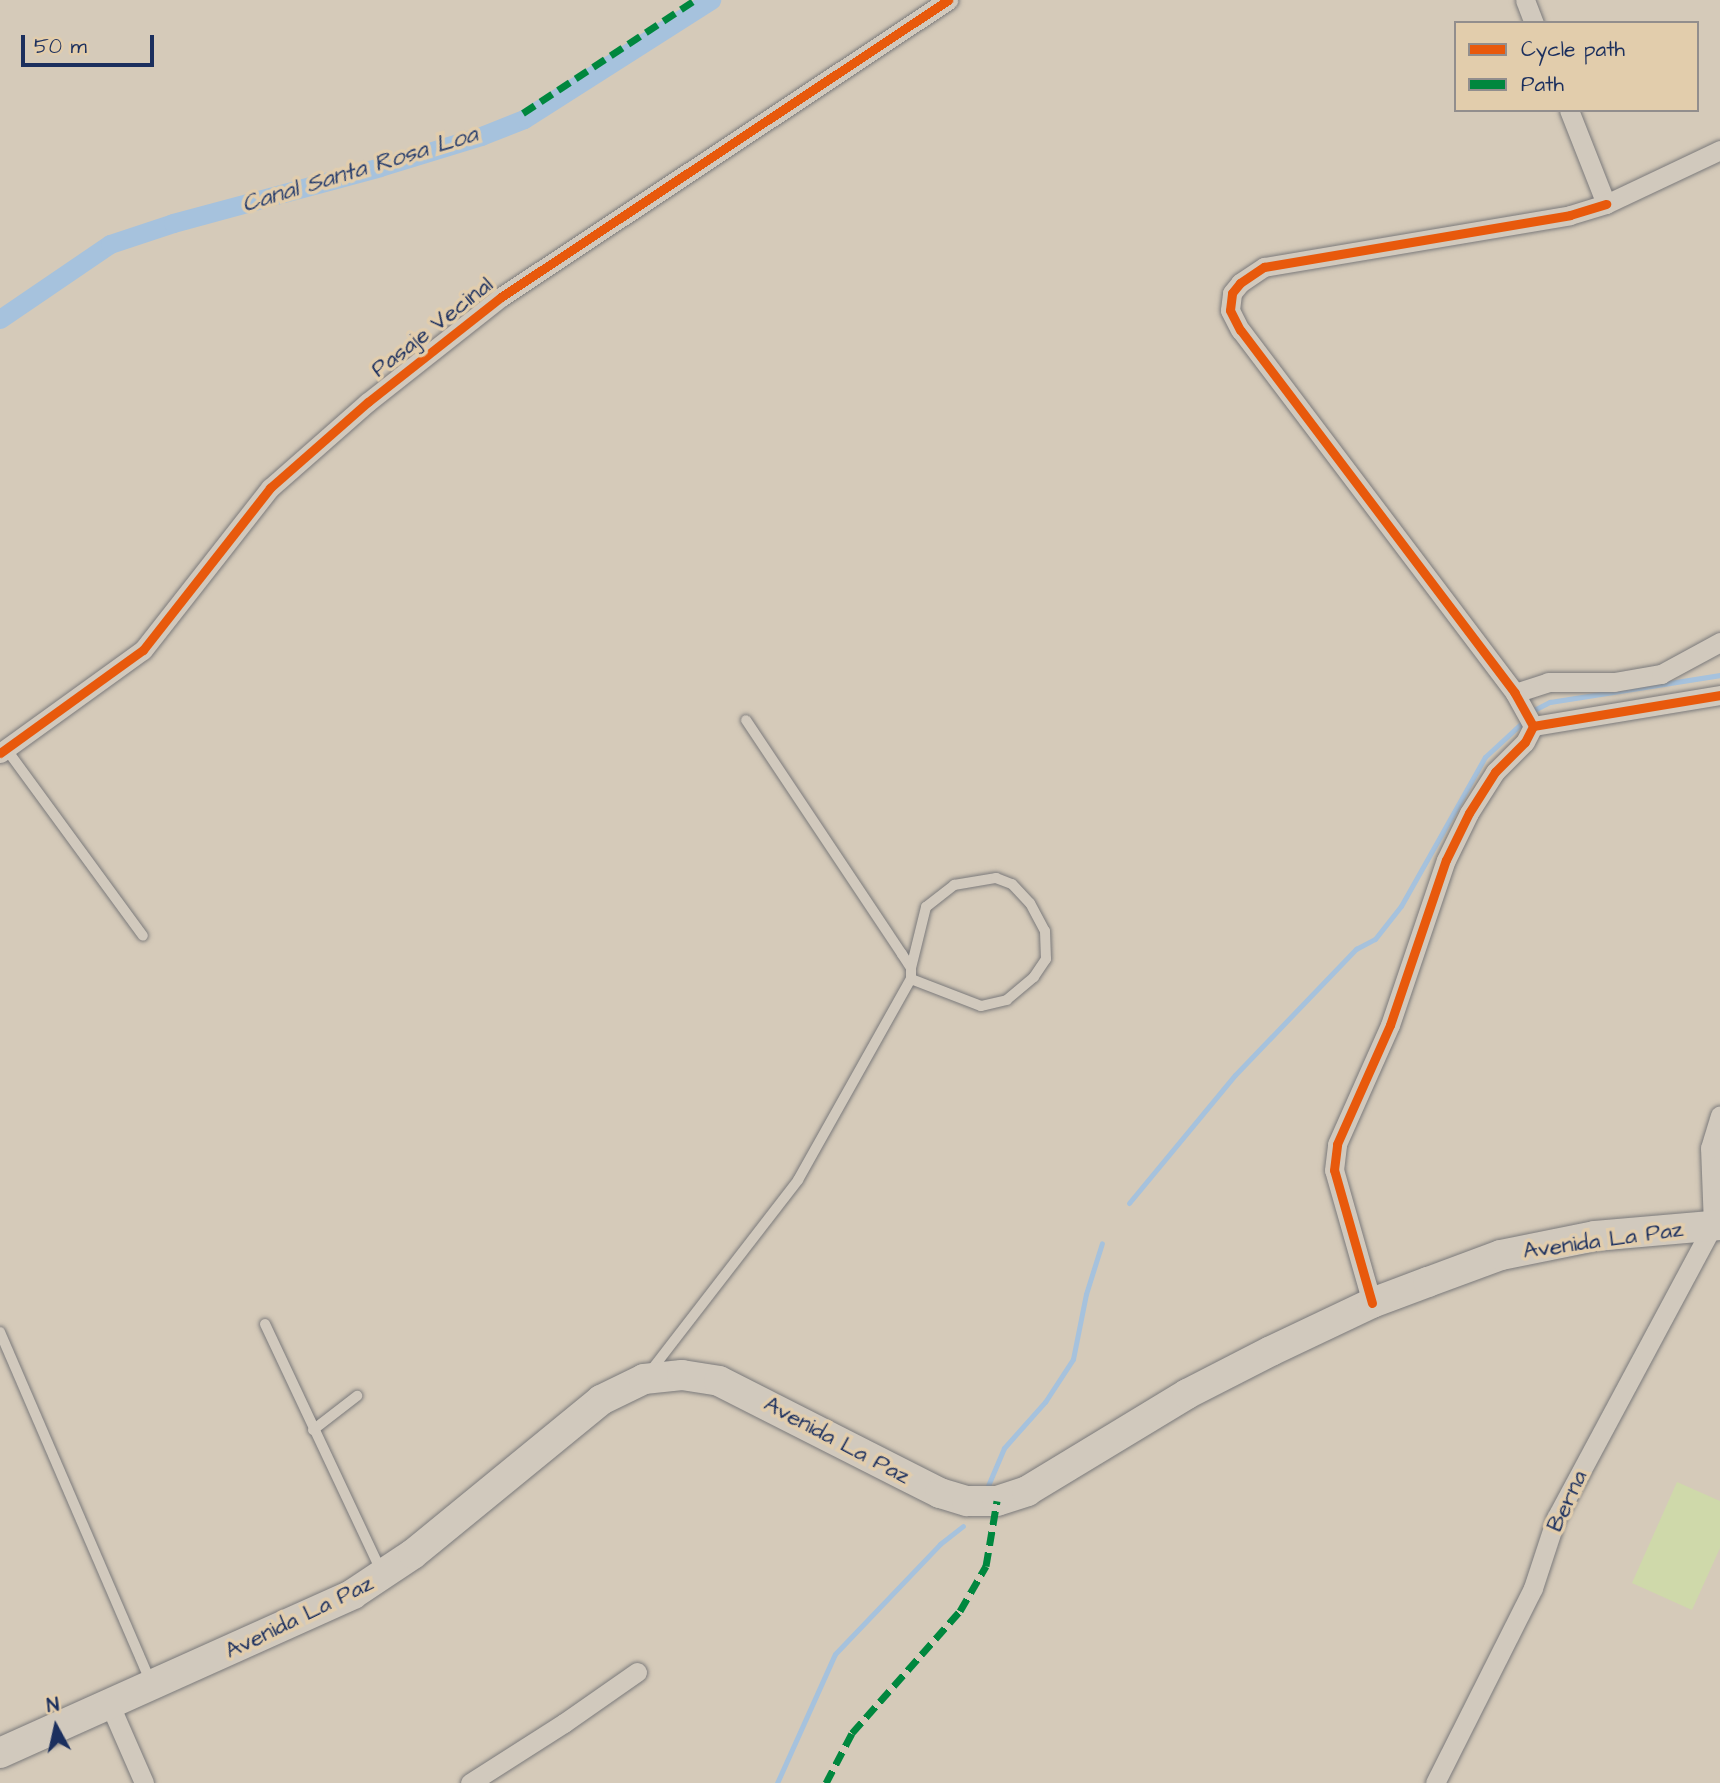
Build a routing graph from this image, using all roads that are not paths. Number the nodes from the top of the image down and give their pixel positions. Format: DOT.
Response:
graph roads {
  1 [pos="948,0"];
  2 [pos="1525,0"];
  3 [pos="1533,21"];
  4 [pos="1570,112"];
  5 [pos="1720,150"];
  6 [pos="1605,204"];
  7 [pos="1720,642"];
  8 [pos="1515,693"];
  9 [pos="1720,695"];
  10 [pos="746,720"];
  11 [pos="1533,726"];
  12 [pos="3,751"];
  13 [pos="143,936"];
  14 [pos="911,973"];
  15 [pos="1720,1116"];
  16 [pos="1717,1225"];
  17 [pos="1372,1303"];
  18 [pos="265,1324"];
  19 [pos="0,1332"];
  20 [pos="644,1379"];
  21 [pos="357,1396"];
  22 [pos="313,1430"];
  23 [pos="383,1575"];
  24 [pos="637,1672"];
  25 [pos="152,1687"];
  26 [pos="110,1705"];
  27 [pos="0,1753"];
  28 [pos="144,1783"];
  29 [pos="470,1783"];
  30 [pos="1435,1783"];
  1 -- 12 [label="street, Pasaje Vecinal"];
  2 -- 3 [label="street"];
  4 -- 6 [label="street"];
  5 -- 6 [label="street"];
  6 -- 8 [label="street"];
  7 -- 8 [label="street"];
  8 -- 11 [label="street"];
  9 -- 11 [label="street"];
  10 -- 14 [label="lane"];
  11 -- 17 [label="street"];
  12 -- 13 [label="lane"];
  14 -- 14 [label="lane"];
  14 -- 20 [label="lane"];
  15 -- 16 [label="street"];
  16 -- 17 [label="main road, Avenida La Paz"];
  16 -- 30 [label="street, Berna"];
  17 -- 20 [label="main road, Avenida La Paz"];
  18 -- 22 [label="lane"];
  19 -- 25 [label="lane"];
  20 -- 23 [label="main road, Avenida La Paz"];
  21 -- 22 [label="lane"];
  22 -- 23 [label="lane"];
  23 -- 25 [label="main road, Avenida La Paz"];
  24 -- 29 [label="street"];
  25 -- 26 [label="main road, Avenida La Paz"];
  26 -- 27 [label="main road, Avenida La Paz"];
  26 -- 28 [label="street"];
}
